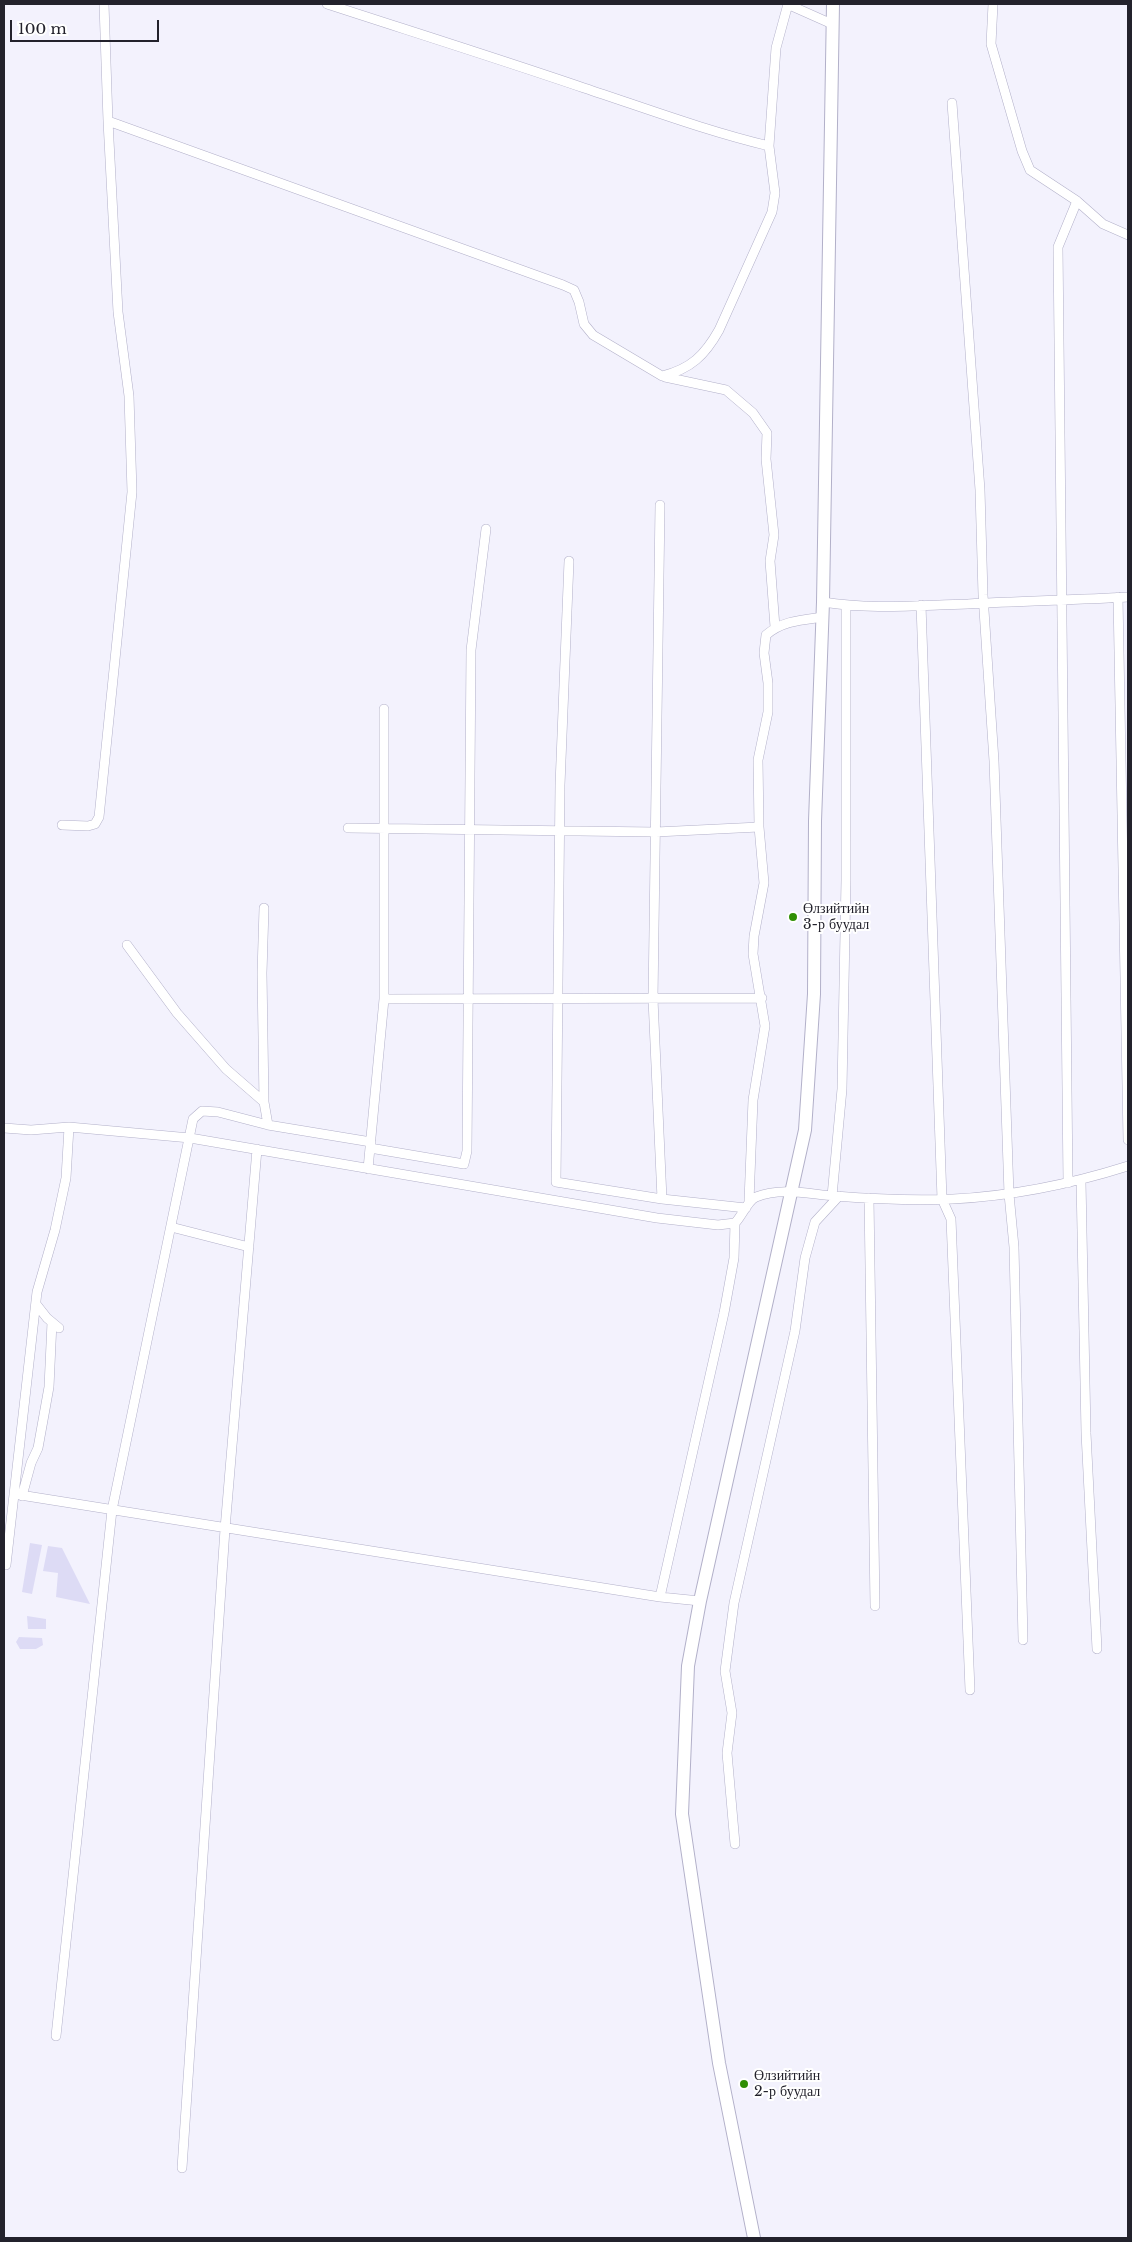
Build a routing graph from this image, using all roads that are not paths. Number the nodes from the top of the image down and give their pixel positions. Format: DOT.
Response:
graph roads {
  1 [pos="104,4"];
  2 [pos="327,4"];
  3 [pos="787,4"];
  4 [pos="833,4"];
  5 [pos="993,4"];
  6 [pos="832,24"];
  7 [pos="952,103"];
  8 [pos="108,121"];
  9 [pos="769,146"];
  10 [pos="1077,201"];
  11 [pos="1128,234"];
  12 [pos="662,376"];
  13 [pos="660,505"];
  14 [pos="486,529"];
  15 [pos="569,561"];
  16 [pos="1118,597"];
  17 [pos="1128,597"];
  18 [pos="1060,601"];
  19 [pos="823,602"];
  20 [pos="984,603"];
  21 [pos="846,606"];
  22 [pos="921,606"];
  23 [pos="823,617"];
  24 [pos="775,627"];
  25 [pos="384,708"];
  26 [pos="62,826"];
  27 [pos="759,826"];
  28 [pos="348,828"];
  29 [pos="383,829"];
  30 [pos="470,830"];
  31 [pos="560,832"];
  32 [pos="656,832"];
  33 [pos="264,908"];
  34 [pos="127,945"];
  35 [pos="762,998"];
  36 [pos="384,999"];
  37 [pos="468,999"];
  38 [pos="653,999"];
  39 [pos="556,1000"];
  40 [pos="264,1102"];
  41 [pos="268,1125"];
  42 [pos="68,1127"];
  43 [pos="4,1128"];
  44 [pos="190,1138"];
  45 [pos="1128,1140"];
  46 [pos="370,1145"];
  47 [pos="257,1149"];
  48 [pos="1128,1166"];
  49 [pos="368,1169"];
  50 [pos="1081,1181"];
  51 [pos="1068,1183"];
  52 [pos="793,1191"];
  53 [pos="1010,1194"];
  54 [pos="835,1196"];
  55 [pos="869,1198"];
  56 [pos="662,1199"];
  57 [pos="942,1199"];
  58 [pos="747,1205"];
  59 [pos="735,1223"];
  60 [pos="171,1227"];
  61 [pos="249,1247"];
  62 [pos="36,1304"];
  63 [pos="18,1495"];
  64 [pos="112,1510"];
  65 [pos="225,1529"];
  66 [pos="6,1566"];
  67 [pos="660,1597"];
  68 [pos="700,1601"];
  69 [pos="875,1606"];
  70 [pos="1023,1640"];
  71 [pos="1097,1649"];
  72 [pos="970,1690"];
  73 [pos="735,1844"];
  74 [pos="56,2036"];
  75 [pos="182,2168"];
  76 [pos="754,2238"];
  1 -- 8 [label="street"];
  2 -- 9 [label="street"];
  3 -- 6 [label="street"];
  3 -- 9 [label="street"];
  4 -- 6 [label="main road"];
  5 -- 10 [label="street"];
  6 -- 19 [label="main road"];
  7 -- 20 [label="street"];
  8 -- 12 [label="street"];
  8 -- 26 [label="street"];
  9 -- 12 [label="street"];
  10 -- 11 [label="street"];
  10 -- 18 [label="street"];
  12 -- 24 [label="street"];
  13 -- 32 [label="street"];
  14 -- 30 [label="street"];
  15 -- 31 [label="street"];
  16 -- 17 [label="street"];
  16 -- 18 [label="street"];
  16 -- 45 [label="street"];
  18 -- 20 [label="street"];
  18 -- 51 [label="street"];
  19 -- 21 [label="street"];
  19 -- 23 [label="main road"];
  20 -- 22 [label="street"];
  20 -- 53 [label="street"];
  21 -- 22 [label="street"];
  21 -- 54 [label="street"];
  22 -- 57 [label="street"];
  23 -- 24 [label="street"];
  23 -- 52 [label="main road"];
  24 -- 27 [label="street"];
  25 -- 29 [label="street"];
  27 -- 32 [label="street"];
  27 -- 35 [label="street"];
  28 -- 29 [label="street"];
  29 -- 30 [label="street"];
  29 -- 36 [label="street"];
  30 -- 31 [label="street"];
  30 -- 37 [label="street"];
  31 -- 32 [label="street"];
  31 -- 39 [label="street"];
  32 -- 38 [label="street"];
  33 -- 40 [label="street"];
  34 -- 40 [label="street"];
  35 -- 38 [label="street"];
  35 -- 58 [label="street"];
  36 -- 37 [label="street"];
  36 -- 46 [label="street"];
  37 -- 39 [label="street"];
  37 -- 46 [label="street"];
  38 -- 39 [label="street"];
  38 -- 56 [label="street"];
  39 -- 56 [label="street"];
  40 -- 41 [label="street"];
  41 -- 44 [label="street"];
  41 -- 46 [label="street"];
  42 -- 43 [label="street"];
  42 -- 44 [label="street"];
  42 -- 62 [label="street"];
  44 -- 47 [label="street"];
  44 -- 60 [label="street"];
  46 -- 49 [label="street"];
  47 -- 49 [label="street"];
  47 -- 61 [label="street"];
  48 -- 50 [label="street"];
  49 -- 59 [label="street"];
  50 -- 51 [label="street"];
  50 -- 71 [label="street"];
  51 -- 53 [label="street"];
  52 -- 54 [label="street"];
  52 -- 58 [label="street"];
  52 -- 68 [label="main road"];
  53 -- 57 [label="street"];
  53 -- 70 [label="street"];
  54 -- 55 [label="street"];
  54 -- 73 [label="street"];
  55 -- 57 [label="street"];
  55 -- 69 [label="street"];
  56 -- 58 [label="street"];
  57 -- 72 [label="street"];
  58 -- 59 [label="street"];
  59 -- 67 [label="street"];
  60 -- 61 [label="street"];
  60 -- 64 [label="street"];
  61 -- 65 [label="street"];
  62 -- 63 [label="street"];
  62 -- 63 [label="street"];
  63 -- 64 [label="street"];
  63 -- 66 [label="street"];
  64 -- 65 [label="street"];
  64 -- 74 [label="street"];
  65 -- 67 [label="street"];
  65 -- 75 [label="street"];
  67 -- 68 [label="street"];
  68 -- 76 [label="main road"];
}
